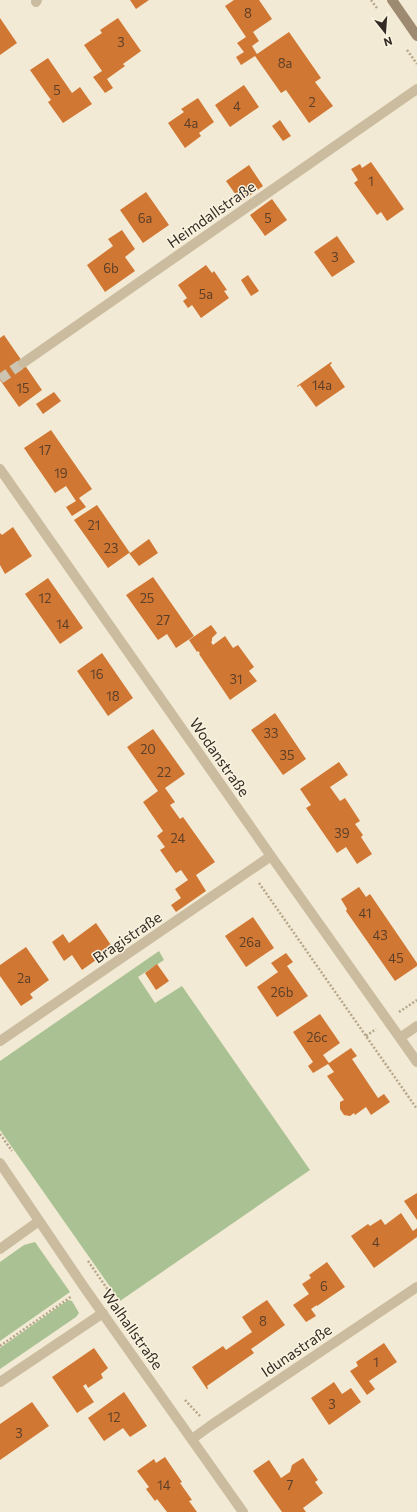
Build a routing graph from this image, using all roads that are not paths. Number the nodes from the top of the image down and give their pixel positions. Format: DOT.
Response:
graph roads {
  1 [pos="392,0"];
  2 [pos="417,36"];
  3 [pos="417,89"];
  4 [pos="23,363"];
  5 [pos="0,469"];
  6 [pos="271,856"];
  7 [pos="417,1026"];
  8 [pos="401,1037"];
  9 [pos="0,1041"];
  10 [pos="417,1062"];
  11 [pos="0,1163"];
  12 [pos="39,1222"];
  13 [pos="0,1249"];
  14 [pos="417,1287"];
  15 [pos="103,1313"];
  16 [pos="0,1382"];
  17 [pos="192,1440"];
  18 [pos="243,1512"];
  1 -- 2 [label="main road"];
  3 -- 4 [label="street, Heimdallstraße"];
  5 -- 6 [label="street, Wodanstraße"];
  6 -- 8 [label="street, Wodanstraße"];
  6 -- 9 [label="street, Bragistraße"];
  7 -- 8 [label="street"];
  8 -- 10 [label="street, Wodanstraße"];
  11 -- 12 [label="street, Walhallstraße"];
  12 -- 13 [label="street"];
  12 -- 15 [label="street, Walhallstraße"];
  14 -- 17 [label="street, Idunastraße"];
  15 -- 16 [label="street"];
  15 -- 17 [label="street, Walhallstraße"];
  17 -- 18 [label="street, Walhallstraße"];
}
